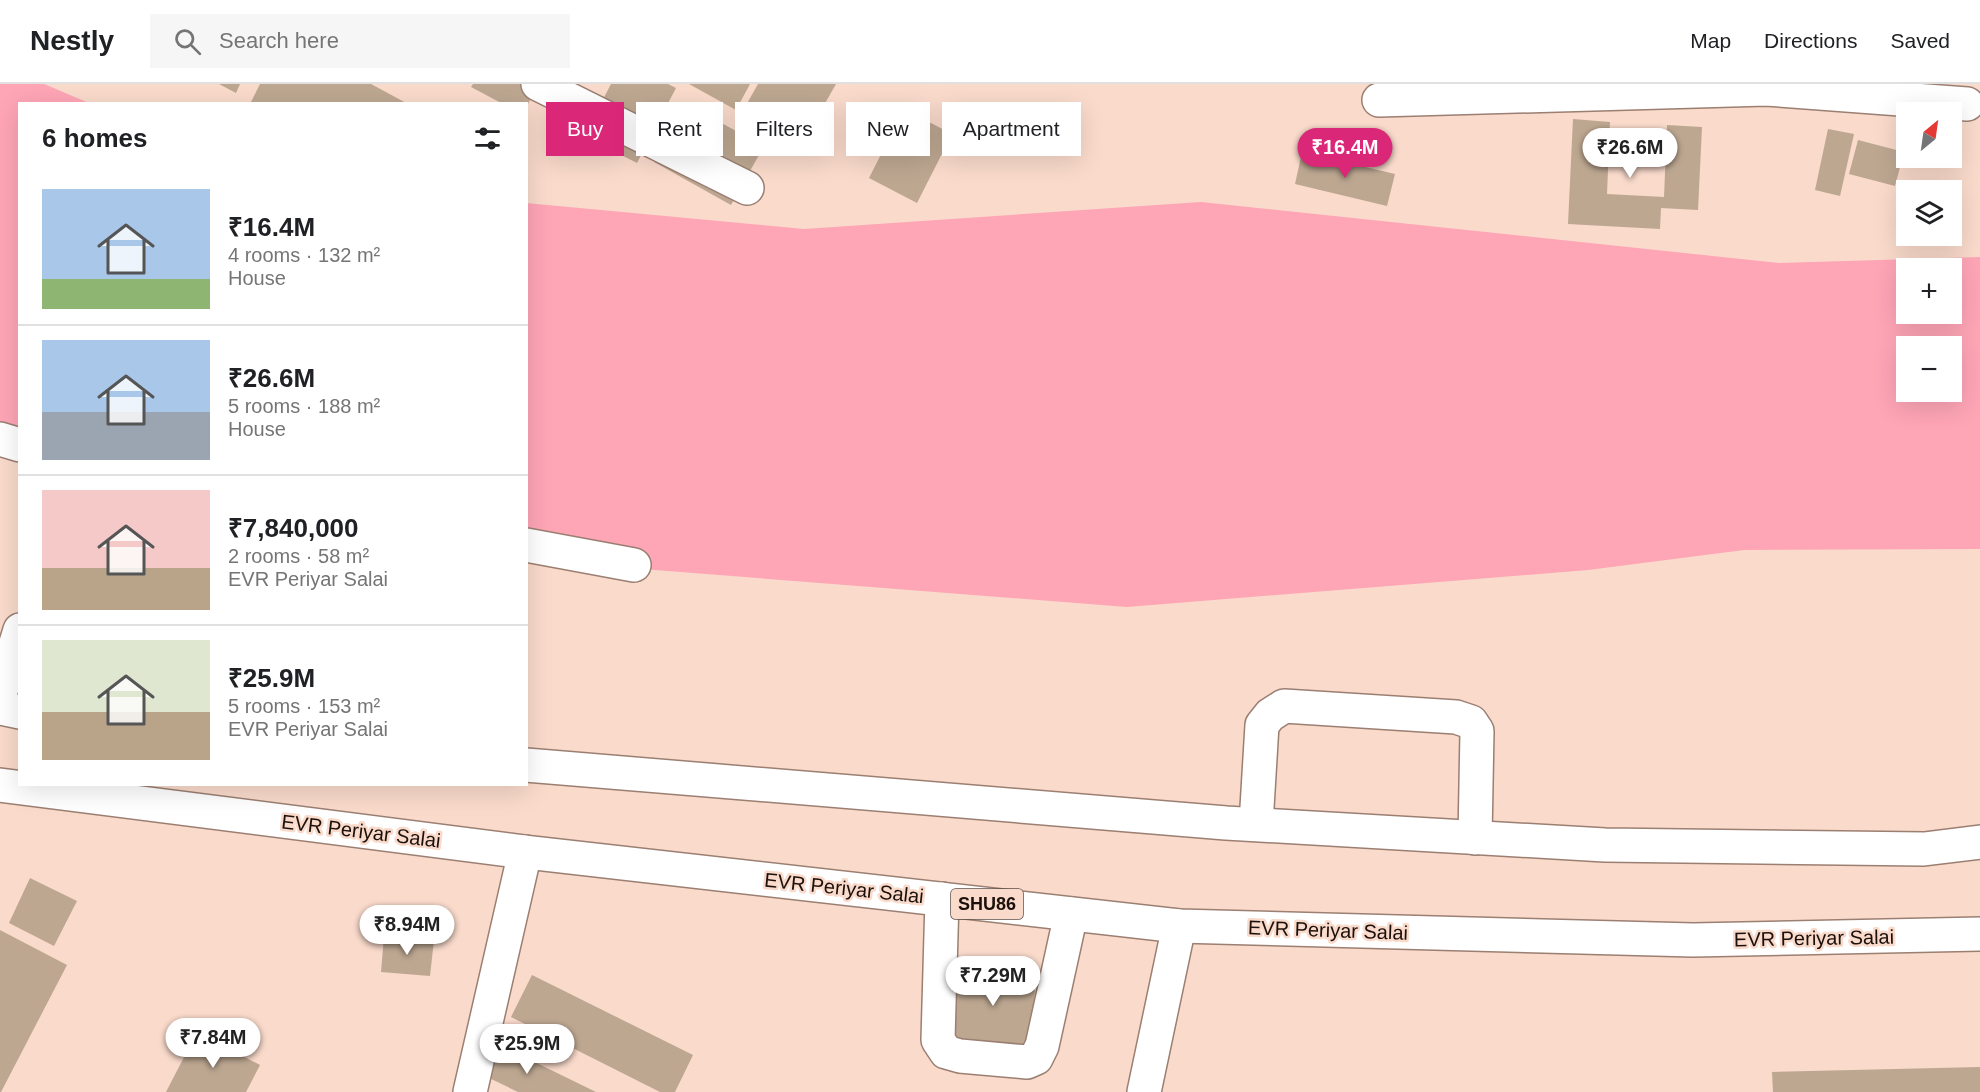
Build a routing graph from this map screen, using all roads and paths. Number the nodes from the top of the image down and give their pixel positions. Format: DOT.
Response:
graph roads {
  1 [pos="538,84"];
  2 [pos="1571,90"];
  3 [pos="1971,98"];
  4 [pos="1379,100"];
  5 [pos="747,188"];
  6 [pos="0,440"];
  7 [pos="18,444"];
  8 [pos="528,545"];
  9 [pos="634,565"];
  10 [pos="18,636"];
  11 [pos="0,694"];
  12 [pos="0,708"];
  13 [pos="18,712"];
  14 [pos="528,765"];
  15 [pos="0,785"];
  16 [pos="1256,824"];
  17 [pos="1475,837"];
  18 [pos="1980,842"];
  19 [pos="525,852"];
  20 [pos="942,899"];
  21 [pos="1071,914"];
  22 [pos="1179,926"];
  23 [pos="1980,934"];
  24 [pos="470,1092"];
  25 [pos="1144,1092"];
  1 -- 5 [label="main road"];
  2 -- 3 [label="main road"];
  2 -- 4 [label="main road"];
  6 -- 7 [label="main road"];
  8 -- 9 [label="main road"];
  10 -- 11 [label="main road"];
  12 -- 13 [label="main road"];
  14 -- 16 [label="main road"];
  15 -- 19 [label="main road, EVR Periyar Salai / SHU86"];
  16 -- 17 [label="main road"];
  16 -- 17 [label="main road"];
  17 -- 18 [label="main road"];
  19 -- 20 [label="main road, EVR Periyar Salai / SHU86"];
  19 -- 24 [label="main road"];
  20 -- 21 [label="main road, EVR Periyar Salai / SHU86"];
  20 -- 21 [label="main road"];
  21 -- 22 [label="main road, EVR Periyar Salai / SHU86"];
  22 -- 23 [label="main road, EVR Periyar Salai / SHU86"];
  22 -- 25 [label="main road"];
}
